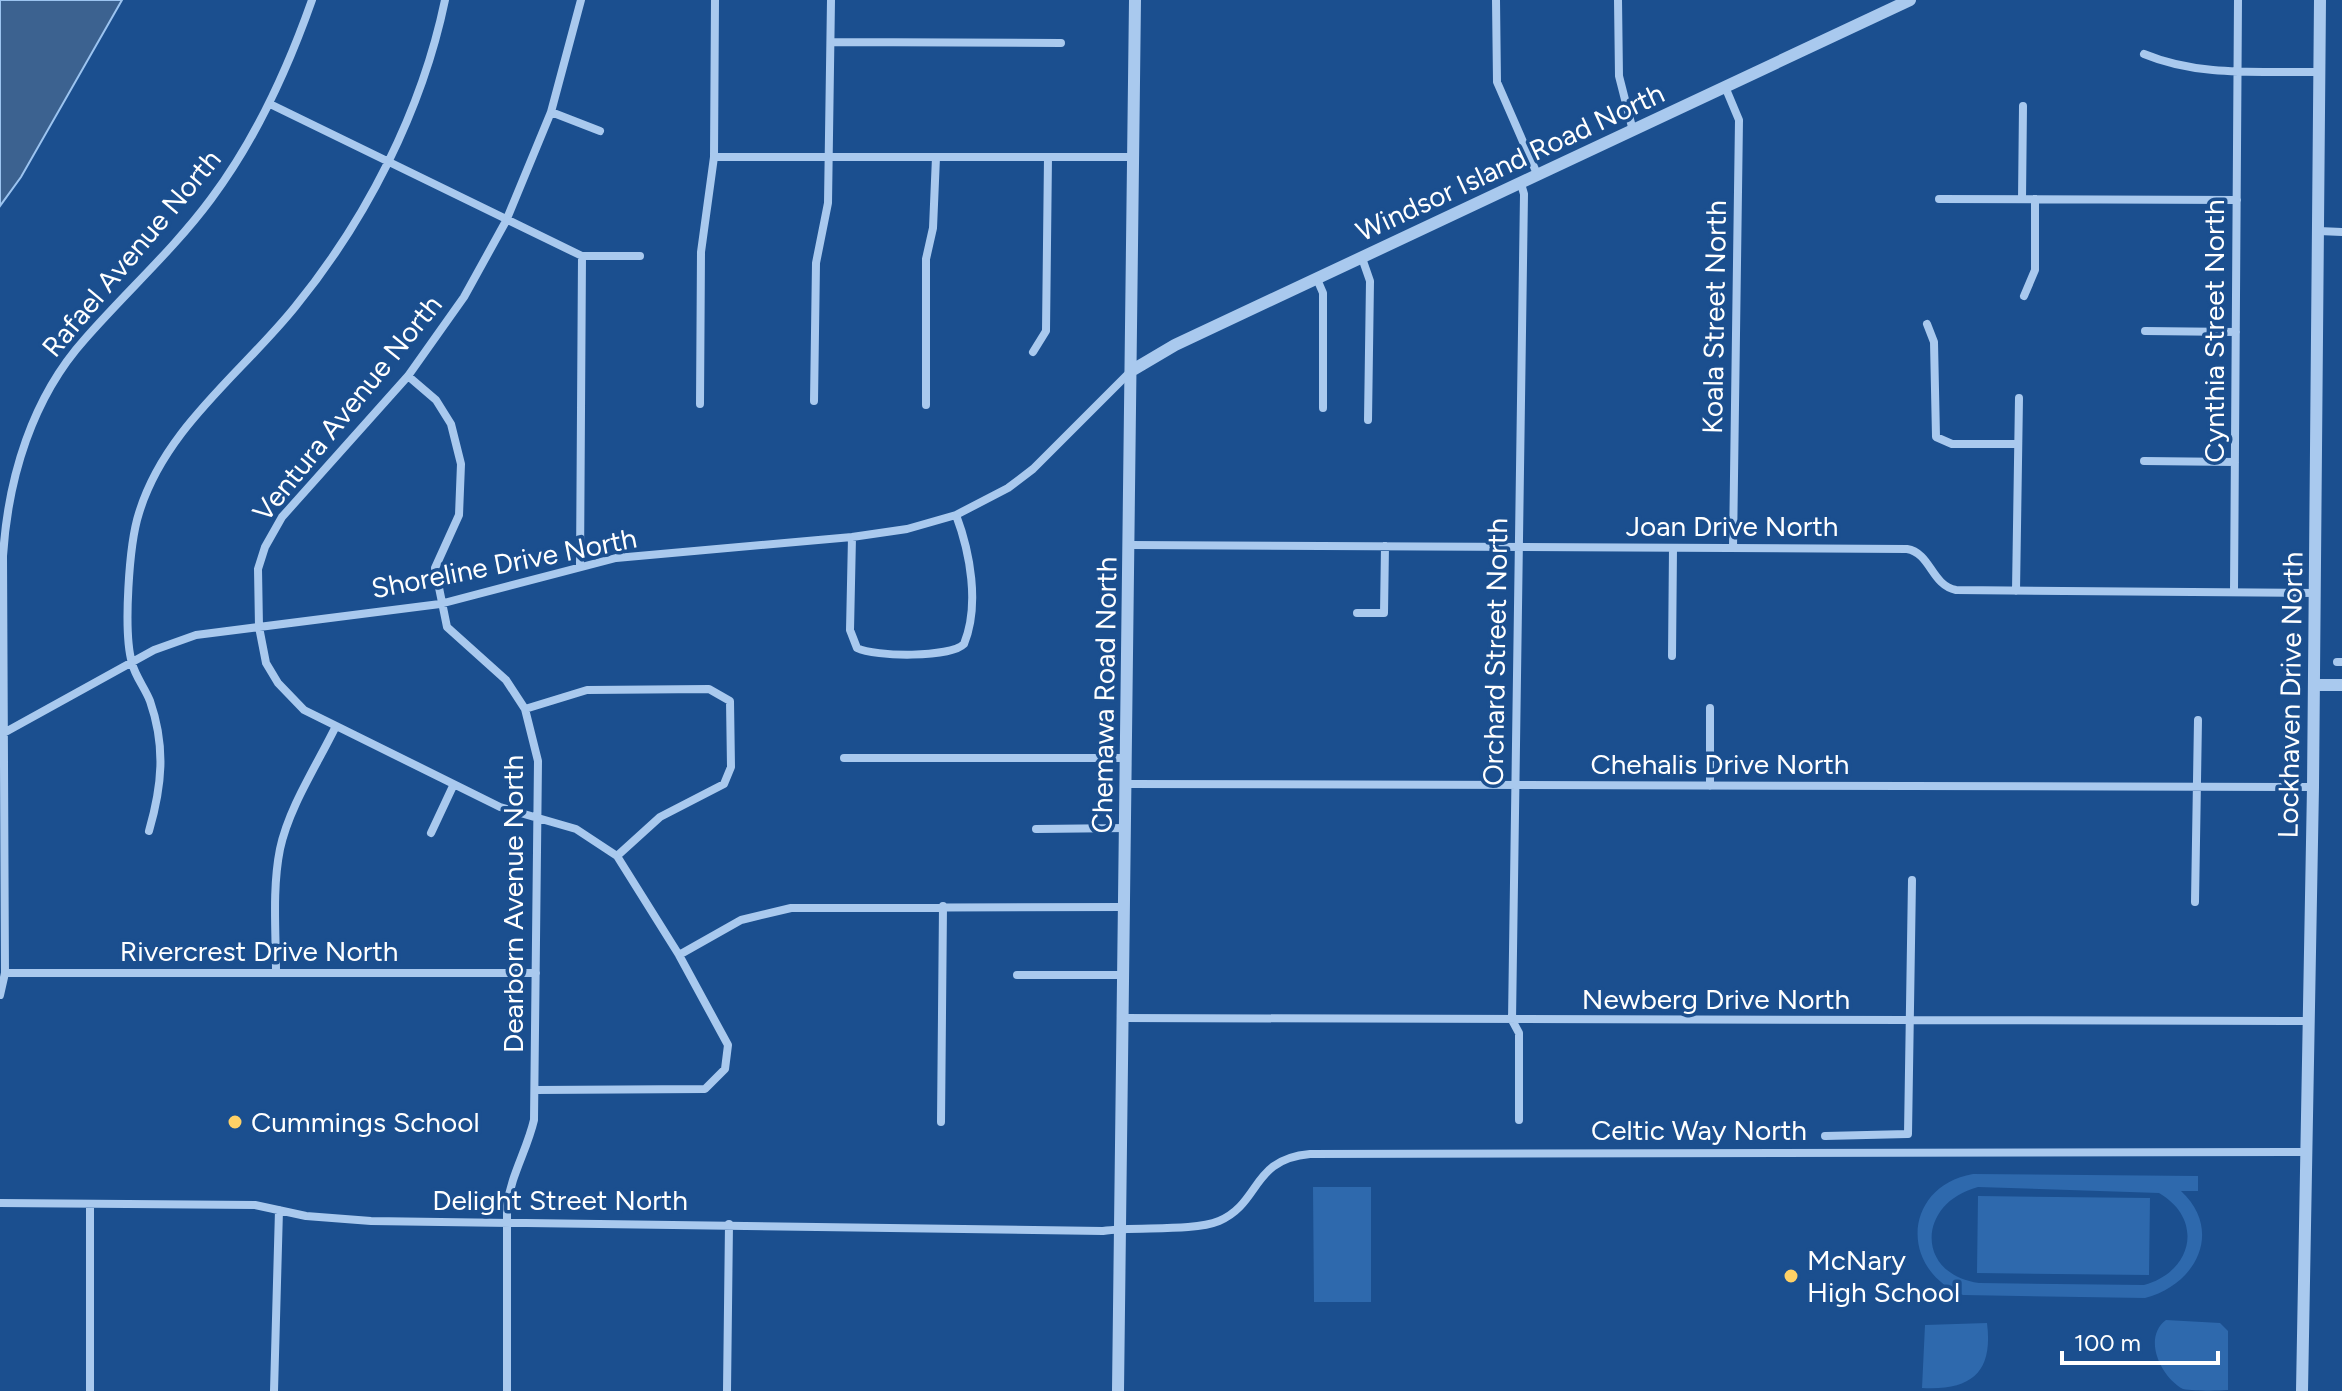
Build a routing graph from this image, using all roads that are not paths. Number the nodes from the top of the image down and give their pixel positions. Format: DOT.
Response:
graph roads {
  1 [pos="312,0"];
  2 [pos="445,0"];
  3 [pos="581,0"];
  4 [pos="715,0"];
  5 [pos="831,0"];
  6 [pos="1135,0"];
  7 [pos="1496,0"];
  8 [pos="1618,0"];
  9 [pos="1910,0"];
  10 [pos="2238,0"];
  11 [pos="2320,0"];
  12 [pos="831,42"];
  13 [pos="1061,43"];
  14 [pos="2144,54"];
  15 [pos="2238,71"];
  16 [pos="2319,72"];
  17 [pos="1726,89"];
  18 [pos="270,104"];
  19 [pos="2023,106"];
  20 [pos="551,112"];
  21 [pos="600,131"];
  22 [pos="1633,131"];
  23 [pos="714,157"];
  24 [pos="830,157"];
  25 [pos="936,157"];
  26 [pos="1048,157"];
  27 [pos="1133,157"];
  28 [pos="389,163"];
  29 [pos="1538,176"];
  30 [pos="1521,184"];
  31 [pos="1939,199"];
  32 [pos="2022,199"];
  33 [pos="2035,199"];
  34 [pos="2237,200"];
  35 [pos="506,221"];
  36 [pos="2319,231"];
  37 [pos="2342,232"];
  38 [pos="582,256"];
  39 [pos="640,256"];
  40 [pos="1362,258"];
  41 [pos="1317,279"];
  42 [pos="2024,296"];
  43 [pos="1927,324"];
  44 [pos="2145,331"];
  45 [pos="2236,332"];
  46 [pos="1033,352"];
  47 [pos="1131,371"];
  48 [pos="408,376"];
  49 [pos="2019,398"];
  50 [pos="814,401"];
  51 [pos="700,404"];
  52 [pos="926,405"];
  53 [pos="1323,408"];
  54 [pos="1368,420"];
  55 [pos="2018,444"];
  56 [pos="2144,461"];
  57 [pos="2235,462"];
  58 [pos="956,515"];
  59 [pos="852,537"];
  60 [pos="1130,545"];
  61 [pos="1385,546"];
  62 [pos="1519,547"];
  63 [pos="1673,548"];
  64 [pos="1733,548"];
  65 [pos="580,566"];
  66 [pos="2016,591"];
  67 [pos="2234,592"];
  68 [pos="2315,593"];
  69 [pos="440,604"];
  70 [pos="1357,613"];
  71 [pos="259,627"];
  72 [pos="1672,656"];
  73 [pos="132,663"];
  74 [pos="2314,685"];
  75 [pos="2342,685"];
  76 [pos="1710,708"];
  77 [pos="525,709"];
  78 [pos="2198,720"];
  79 [pos="336,726"];
  80 [pos="3,733"];
  81 [pos="844,758"];
  82 [pos="1127,758"];
  83 [pos="1126,784"];
  84 [pos="453,786"];
  85 [pos="1515,786"];
  86 [pos="1710,786"];
  87 [pos="2197,786"];
  88 [pos="2313,787"];
  89 [pos="538,818"];
  90 [pos="1126,828"];
  91 [pos="1036,829"];
  92 [pos="149,831"];
  93 [pos="431,833"];
  94 [pos="617,856"];
  95 [pos="1912,880"];
  96 [pos="2195,902"];
  97 [pos="943,906"];
  98 [pos="1125,907"];
  99 [pos="679,955"];
  100 [pos="276,972"];
  101 [pos="5,973"];
  102 [pos="536,973"];
  103 [pos="1017,975"];
  104 [pos="1124,975"];
  105 [pos="0,995"];
  106 [pos="1123,1018"];
  107 [pos="1512,1020"];
  108 [pos="1910,1021"];
  109 [pos="2309,1021"];
  110 [pos="535,1090"];
  111 [pos="1519,1120"];
  112 [pos="941,1122"];
  113 [pos="1825,1136"];
  114 [pos="2306,1152"];
  115 [pos="0,1203"];
  116 [pos="90,1204"];
  117 [pos="279,1210"];
  118 [pos="506,1221"];
  119 [pos="729,1224"];
  120 [pos="1120,1229"];
  121 [pos="90,1391"];
  122 [pos="274,1391"];
  123 [pos="507,1391"];
  124 [pos="727,1391"];
  125 [pos="1118,1391"];
  126 [pos="2302,1391"];
  1 -- 18 [label="street, Rafael Avenue North"];
  2 -- 28 [label="street"];
  3 -- 20 [label="street, Ventura Avenue North"];
  4 -- 23 [label="street"];
  5 -- 12 [label="street"];
  6 -- 27 [label="street, Chemawa Road North"];
  7 -- 29 [label="street"];
  8 -- 22 [label="street"];
  9 -- 17 [label="street, Windsor Island Road North"];
  10 -- 15 [label="street, Cynthia Street North"];
  11 -- 16 [label="street, Lockhaven Drive North"];
  12 -- 13 [label="street"];
  12 -- 24 [label="street"];
  14 -- 15 [label="street"];
  15 -- 16 [label="street"];
  15 -- 34 [label="street, Cynthia Street North"];
  16 -- 36 [label="street, Lockhaven Drive North"];
  17 -- 22 [label="street, Windsor Island Road North"];
  17 -- 64 [label="street, Koala Street North"];
  18 -- 28 [label="street"];
  18 -- 80 [label="street, Rafael Avenue North"];
  19 -- 32 [label="street"];
  20 -- 21 [label="street"];
  20 -- 35 [label="street, Ventura Avenue North"];
  22 -- 29 [label="street, Windsor Island Road North"];
  23 -- 24 [label="street"];
  23 -- 51 [label="street"];
  24 -- 25 [label="street"];
  24 -- 50 [label="street"];
  25 -- 26 [label="street"];
  25 -- 52 [label="street"];
  26 -- 27 [label="street"];
  26 -- 46 [label="street"];
  27 -- 47 [label="street, Chemawa Road North"];
  28 -- 35 [label="street"];
  28 -- 73 [label="street"];
  29 -- 30 [label="street, Windsor Island Road North"];
  30 -- 40 [label="street, Windsor Island Road North"];
  30 -- 62 [label="street, Orchard Street North"];
  31 -- 32 [label="street"];
  32 -- 33 [label="street"];
  33 -- 34 [label="street"];
  33 -- 42 [label="street"];
  34 -- 45 [label="street, Cynthia Street North"];
  35 -- 38 [label="street"];
  35 -- 48 [label="street, Ventura Avenue North"];
  36 -- 37 [label="street"];
  36 -- 68 [label="street, Lockhaven Drive North"];
  38 -- 39 [label="street"];
  38 -- 65 [label="street"];
  40 -- 41 [label="street, Windsor Island Road North"];
  40 -- 54 [label="street"];
  41 -- 47 [label="street, Windsor Island Road North"];
  41 -- 53 [label="street"];
  43 -- 55 [label="street"];
  44 -- 45 [label="street"];
  45 -- 57 [label="street, Cynthia Street North"];
  47 -- 58 [label="street, Shoreline Drive North"];
  47 -- 60 [label="street, Chemawa Road North"];
  48 -- 69 [label="street, Dearborn Avenue North"];
  48 -- 71 [label="street, Ventura Avenue North"];
  49 -- 55 [label="street"];
  55 -- 66 [label="street"];
  56 -- 57 [label="street"];
  57 -- 67 [label="street, Cynthia Street North"];
  58 -- 59 [label="street, Shoreline Drive North"];
  58 -- 59 [label="street"];
  59 -- 65 [label="street, Shoreline Drive North"];
  60 -- 61 [label="street, Joan Drive North"];
  60 -- 82 [label="street, Chemawa Road North"];
  61 -- 62 [label="street, Joan Drive North"];
  61 -- 70 [label="street"];
  62 -- 63 [label="street, Joan Drive North"];
  62 -- 85 [label="street, Orchard Street North"];
  63 -- 64 [label="street, Joan Drive North"];
  63 -- 72 [label="street"];
  64 -- 66 [label="street, Joan Drive North"];
  65 -- 69 [label="street, Shoreline Drive North"];
  66 -- 67 [label="street, Joan Drive North"];
  67 -- 68 [label="street, Joan Drive North"];
  68 -- 74 [label="street, Lockhaven Drive North"];
  69 -- 71 [label="street, Shoreline Drive North"];
  69 -- 77 [label="street, Dearborn Avenue North"];
  71 -- 73 [label="street, Shoreline Drive North"];
  71 -- 79 [label="street, Ventura Avenue North"];
  73 -- 80 [label="street, Shoreline Drive North"];
  73 -- 92 [label="street"];
  74 -- 75 [label="street"];
  74 -- 88 [label="street, Lockhaven Drive North"];
  76 -- 86 [label="street"];
  77 -- 89 [label="street, Dearborn Avenue North"];
  77 -- 94 [label="street"];
  78 -- 87 [label="street"];
  79 -- 84 [label="street, Ventura Avenue North"];
  79 -- 100 [label="street"];
  80 -- 101 [label="street, Rafael Avenue North"];
  81 -- 82 [label="street"];
  82 -- 83 [label="street, Chemawa Road North"];
  83 -- 85 [label="street, Chehalis Drive North"];
  83 -- 90 [label="street, Chemawa Road North"];
  84 -- 89 [label="street, Ventura Avenue North"];
  84 -- 93 [label="street"];
  85 -- 86 [label="street, Chehalis Drive North"];
  85 -- 107 [label="street, Orchard Street North"];
  86 -- 87 [label="street, Chehalis Drive North"];
  87 -- 88 [label="street, Chehalis Drive North"];
  87 -- 96 [label="street"];
  88 -- 109 [label="street, Lockhaven Drive North"];
  89 -- 94 [label="street, Ventura Avenue North"];
  89 -- 102 [label="street, Dearborn Avenue North"];
  90 -- 91 [label="street"];
  90 -- 98 [label="street, Chemawa Road North"];
  94 -- 99 [label="street"];
  95 -- 108 [label="street"];
  97 -- 98 [label="street"];
  97 -- 99 [label="street"];
  97 -- 112 [label="street"];
  98 -- 104 [label="street, Chemawa Road North"];
  99 -- 110 [label="street"];
  100 -- 101 [label="street, Rivercrest Drive North"];
  100 -- 102 [label="street, Rivercrest Drive North"];
  101 -- 105 [label="street"];
  102 -- 110 [label="street, Dearborn Avenue North"];
  103 -- 104 [label="street"];
  104 -- 106 [label="street, Chemawa Road North"];
  106 -- 107 [label="street, Newberg Drive North"];
  106 -- 120 [label="street, Chemawa Road North"];
  107 -- 108 [label="street, Newberg Drive North"];
  107 -- 111 [label="street, Orchard Street North"];
  108 -- 109 [label="street, Newberg Drive North"];
  108 -- 113 [label="street"];
  109 -- 114 [label="street, Lockhaven Drive North"];
  110 -- 118 [label="street, Dearborn Avenue North"];
  114 -- 120 [label="street, Celtic Way North"];
  114 -- 126 [label="street, Lockhaven Drive North"];
  115 -- 116 [label="street, Delight Street North"];
  116 -- 117 [label="street, Delight Street North"];
  116 -- 121 [label="street"];
  117 -- 118 [label="street, Delight Street North"];
  117 -- 122 [label="street"];
  118 -- 119 [label="street, Delight Street North"];
  118 -- 123 [label="street, Dearborn Avenue North"];
  119 -- 120 [label="street, Delight Street North"];
  119 -- 124 [label="street"];
  120 -- 125 [label="street, Chemawa Road North"];
}
